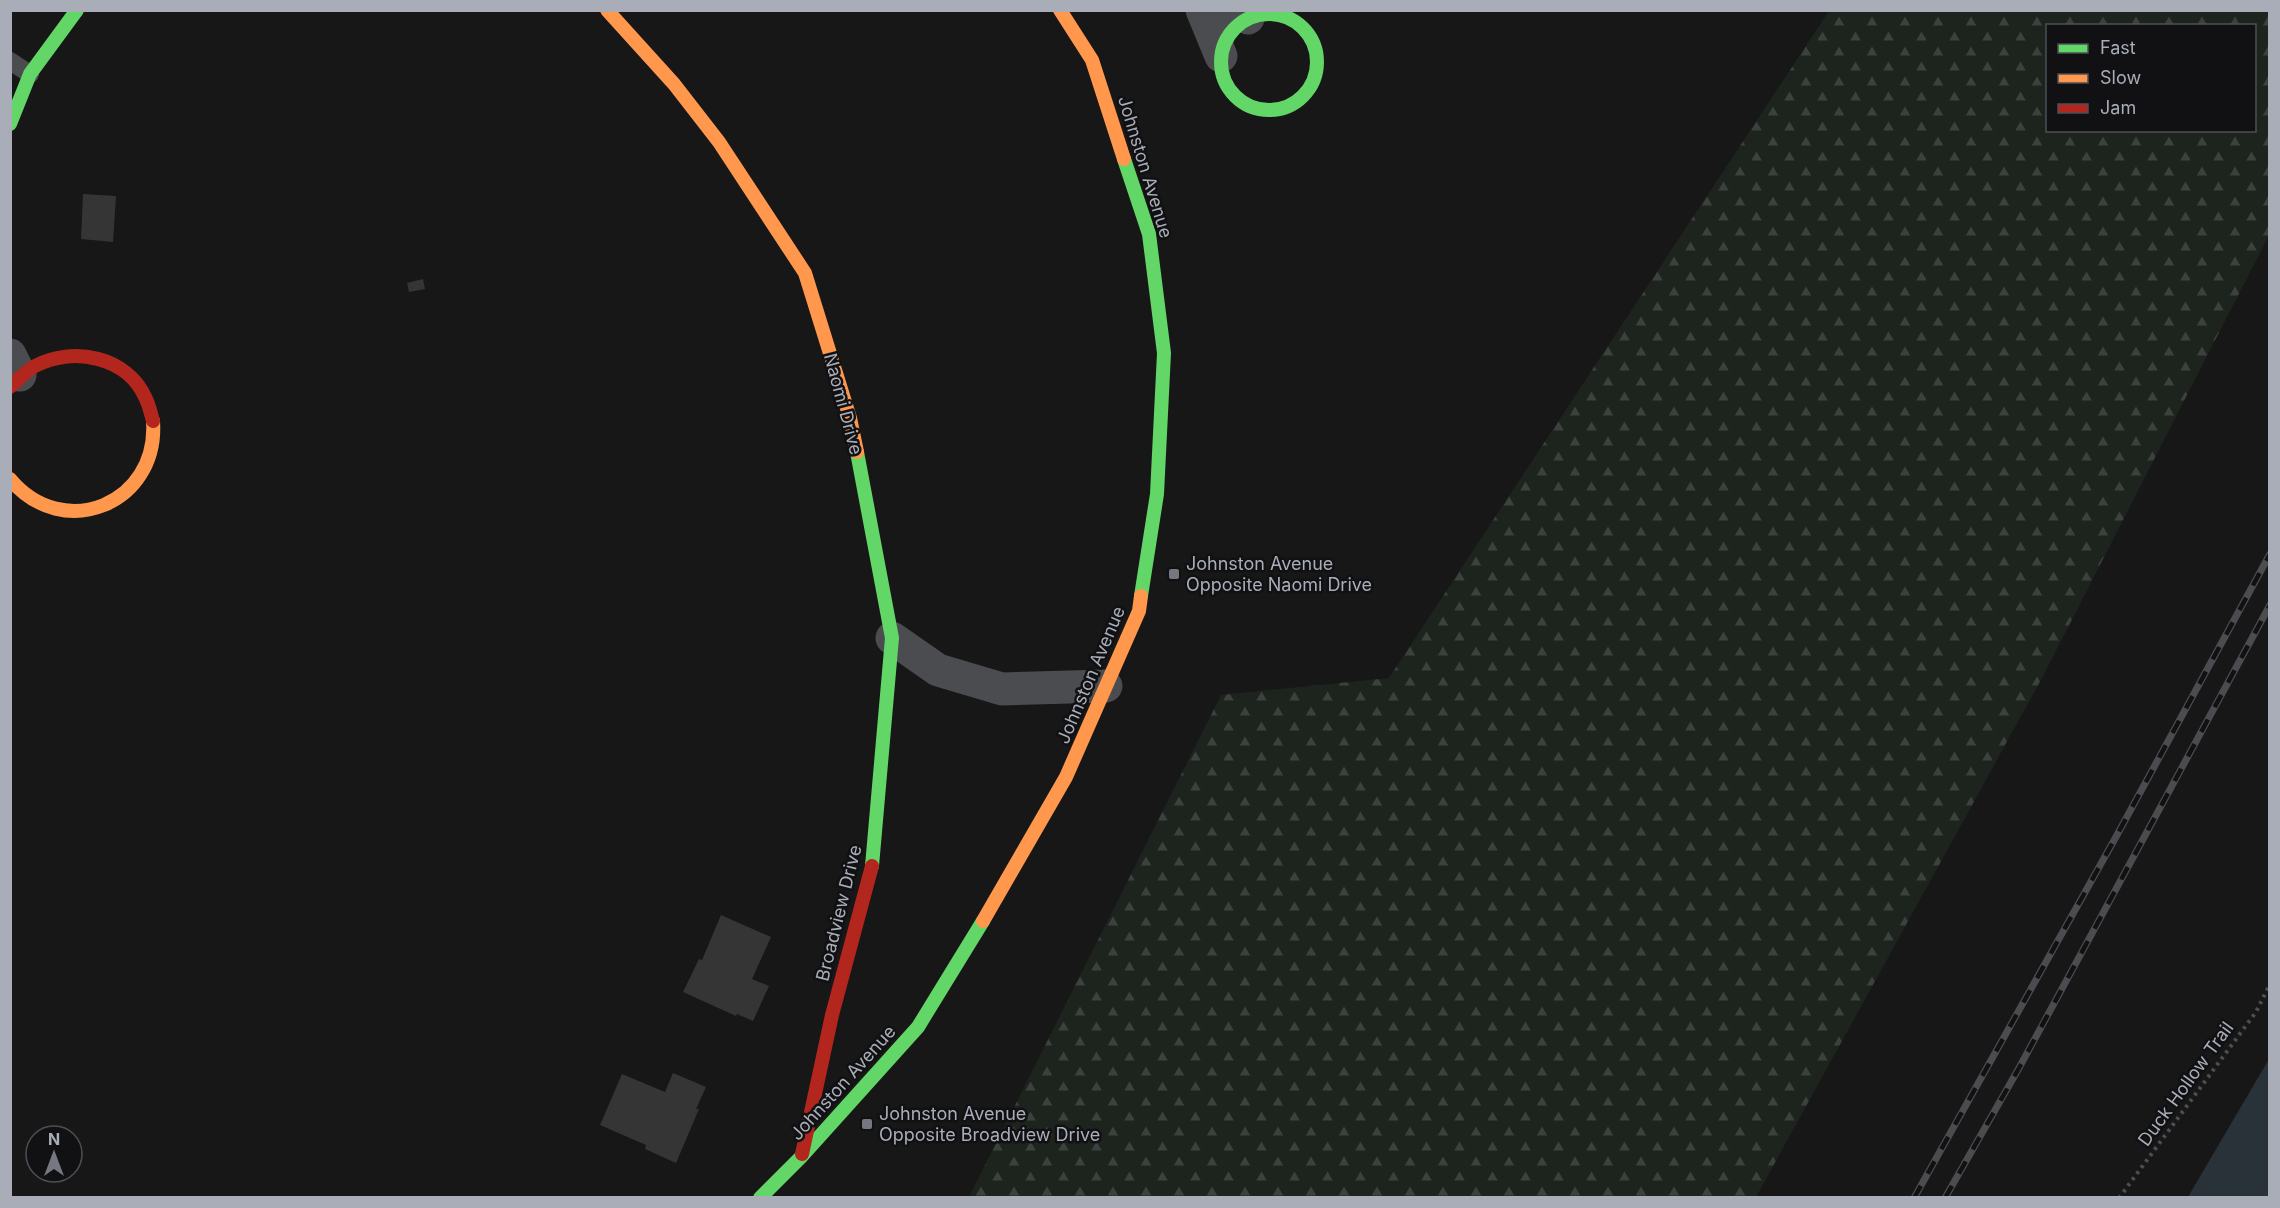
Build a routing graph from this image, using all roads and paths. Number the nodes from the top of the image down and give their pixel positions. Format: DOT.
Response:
graph roads {
  1 [pos="77,10"];
  2 [pos="607,10"];
  3 [pos="1060,10"];
  4 [pos="1202,10"];
  5 [pos="1240,14"];
  6 [pos="1221,56"];
  7 [pos="10,62"];
  8 [pos="30,74"];
  9 [pos="10,124"];
  10 [pos="14,372"];
  11 [pos="10,479"];
  12 [pos="892,638"];
  13 [pos="1106,686"];
  14 [pos="2270,984"];
  15 [pos="801,1157"];
  16 [pos="760,1197"];
  17 [pos="2119,1197"];
  1 -- 8 [label="street"];
  2 -- 12 [label="street, Naomi Drive"];
  3 -- 13 [label="street, Johnston Avenue"];
  4 -- 6 [label="street"];
  5 -- 6 [label="street"];
  5 -- 6 [label="street"];
  7 -- 8 [label="lane"];
  8 -- 9 [label="street"];
  10 -- 11 [label="street"];
  12 -- 13 [label="street"];
  12 -- 15 [label="street, Broadview Drive"];
  13 -- 15 [label="street, Johnston Avenue"];
  14 -- 17 [label="path, Duck Hollow Trail"];
  15 -- 16 [label="street, Johnston Avenue"];
}
